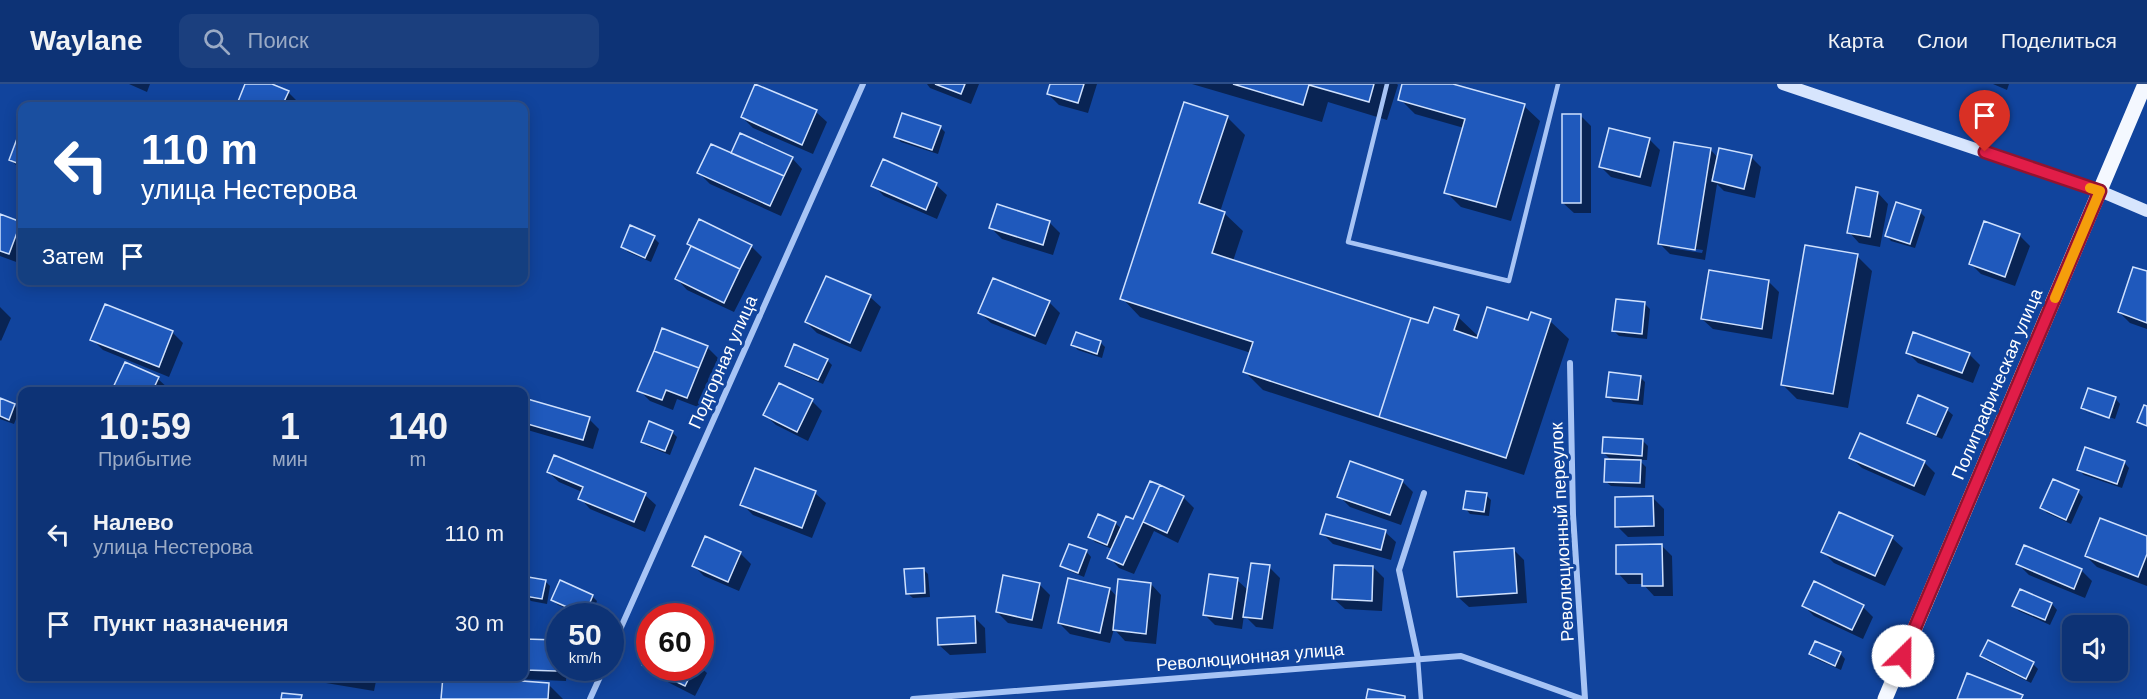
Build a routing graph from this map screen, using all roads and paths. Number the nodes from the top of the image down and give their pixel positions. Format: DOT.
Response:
graph roads {
  1 [pos="863,84"];
  2 [pos="1387,84"];
  3 [pos="1558,84"];
  4 [pos="1783,84"];
  5 [pos="2145,84"];
  6 [pos="2100,191"];
  7 [pos="2147,211"];
  8 [pos="1570,363"];
  9 [pos="1424,493"];
  10 [pos="624,621"];
  11 [pos="1418,659"];
  12 [pos="598,681"];
  13 [pos="590,699"];
  14 [pos="913,699"];
  15 [pos="1421,699"];
  16 [pos="1583,699"];
  17 [pos="1885,699"];
  1 -- 10 [label="street, Подгорная улица"];
  2 -- 3 [label="lane"];
  4 -- 6 [label="main road"];
  5 -- 6 [label="main road, Полиграфическая улица"];
  6 -- 7 [label="main road"];
  6 -- 17 [label="main road, Полиграфическая улица"];
  8 -- 16 [label="street, Революционный переулок"];
  9 -- 11 [label="street"];
  11 -- 14 [label="street, Революционная улица"];
  11 -- 15 [label="lane"];
  11 -- 16 [label="street, Революционная улица"];
  12 -- 13 [label="street"];
}
